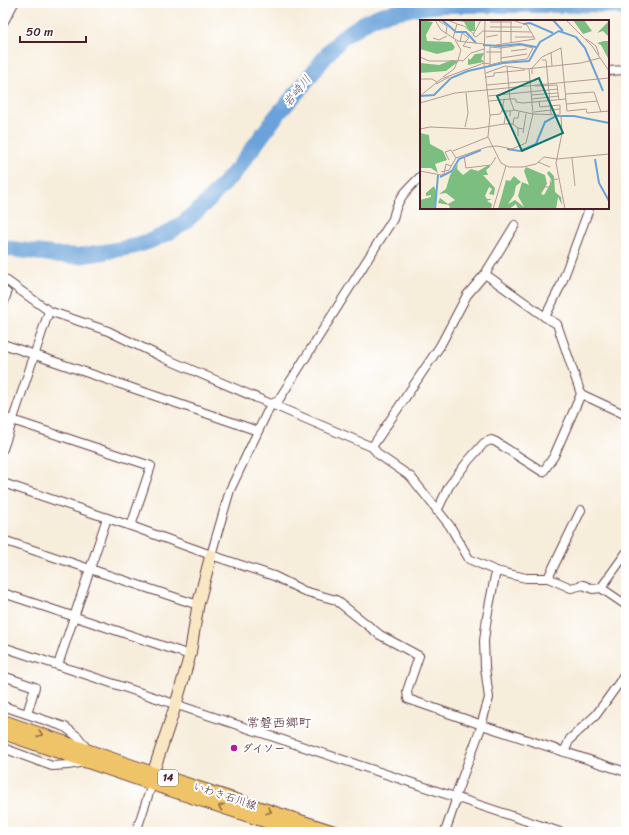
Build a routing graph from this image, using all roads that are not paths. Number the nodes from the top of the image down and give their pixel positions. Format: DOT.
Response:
graph roads {
  1 [pos="14,3"];
  2 [pos="3,22"];
  3 [pos="626,70"];
  4 [pos="609,71"];
  5 [pos="420,177"];
  6 [pos="589,209"];
  7 [pos="515,226"];
  8 [pos="485,274"];
  9 [pos="3,278"];
  10 [pos="3,290"];
  11 [pos="3,305"];
  12 [pos="49,311"];
  13 [pos="545,318"];
  14 [pos="3,344"];
  15 [pos="35,354"];
  16 [pos="581,394"];
  17 [pos="271,404"];
  18 [pos="626,415"];
  19 [pos="3,417"];
  20 [pos="13,420"];
  21 [pos="258,431"];
  22 [pos="372,447"];
  23 [pos="3,450"];
  24 [pos="3,483"];
  25 [pos="581,510"];
  26 [pos="437,511"];
  27 [pos="107,518"];
  28 [pos="131,526"];
  29 [pos="3,540"];
  30 [pos="626,553"];
  31 [pos="211,555"];
  32 [pos="90,569"];
  33 [pos="496,571"];
  34 [pos="548,578"];
  35 [pos="601,588"];
  36 [pos="3,593"];
  37 [pos="198,605"];
  38 [pos="626,605"];
  39 [pos="74,616"];
  40 [pos="3,647"];
  41 [pos="190,655"];
  42 [pos="58,665"];
  43 [pos="626,673"];
  44 [pos="3,676"];
  45 [pos="176,704"];
  46 [pos="3,706"];
  47 [pos="27,714"];
  48 [pos="3,721"];
  49 [pos="482,721"];
  50 [pos="3,733"];
  51 [pos="3,748"];
  52 [pos="564,752"];
  53 [pos="87,756"];
  54 [pos="626,772"];
  55 [pos="153,778"];
  56 [pos="454,797"];
  57 [pos="136,832"];
  58 [pos="298,832"];
  59 [pos="334,832"];
  60 [pos="445,832"];
  61 [pos="560,832"];
  1 -- 2 [label="street"];
  3 -- 4 [label="street"];
  5 -- 17 [label="street"];
  6 -- 13 [label="street"];
  7 -- 8 [label="street"];
  8 -- 13 [label="street"];
  8 -- 22 [label="street"];
  9 -- 12 [label="street"];
  10 -- 11 [label="street"];
  12 -- 15 [label="street"];
  12 -- 17 [label="street"];
  13 -- 16 [label="street"];
  14 -- 15 [label="street"];
  15 -- 20 [label="street"];
  15 -- 21 [label="street"];
  16 -- 18 [label="street"];
  16 -- 26 [label="street"];
  17 -- 21 [label="street"];
  17 -- 22 [label="street"];
  19 -- 20 [label="street"];
  20 -- 23 [label="street"];
  20 -- 28 [label="street"];
  21 -- 31 [label="street"];
  22 -- 26 [label="street"];
  24 -- 27 [label="street"];
  25 -- 34 [label="street"];
  26 -- 33 [label="street"];
  27 -- 28 [label="street"];
  27 -- 32 [label="street"];
  28 -- 31 [label="street"];
  29 -- 32 [label="street"];
  30 -- 35 [label="street"];
  31 -- 37 [label="street"];
  31 -- 49 [label="street"];
  32 -- 37 [label="street"];
  32 -- 39 [label="street"];
  33 -- 34 [label="street"];
  33 -- 49 [label="street"];
  34 -- 35 [label="street"];
  35 -- 38 [label="street"];
  36 -- 39 [label="street"];
  37 -- 41 [label="street"];
  39 -- 41 [label="street"];
  39 -- 42 [label="street"];
  40 -- 42 [label="street"];
  41 -- 45 [label="street"];
  42 -- 45 [label="street"];
  43 -- 52 [label="street"];
  44 -- 47 [label="street"];
  45 -- 55 [label="street"];
  45 -- 56 [label="street"];
  46 -- 47 [label="street"];
  47 -- 53 [label="street"];
  48 -- 53 [label="main road, いわき石川線 / 14, one-way"];
  49 -- 52 [label="street"];
  49 -- 56 [label="street"];
  50 -- 53 [label="main road, いわき石川線 / 14"];
  51 -- 53 [label="street"];
  52 -- 54 [label="street"];
  53 -- 55 [label="main road, いわき石川線 / 14"];
  55 -- 57 [label="street"];
  58 -- 55 [label="main road, いわき石川線 / 14, one-way"];
  55 -- 59 [label="main road, いわき石川線 / 14, one-way"];
  56 -- 60 [label="street"];
  56 -- 61 [label="street"];
}
